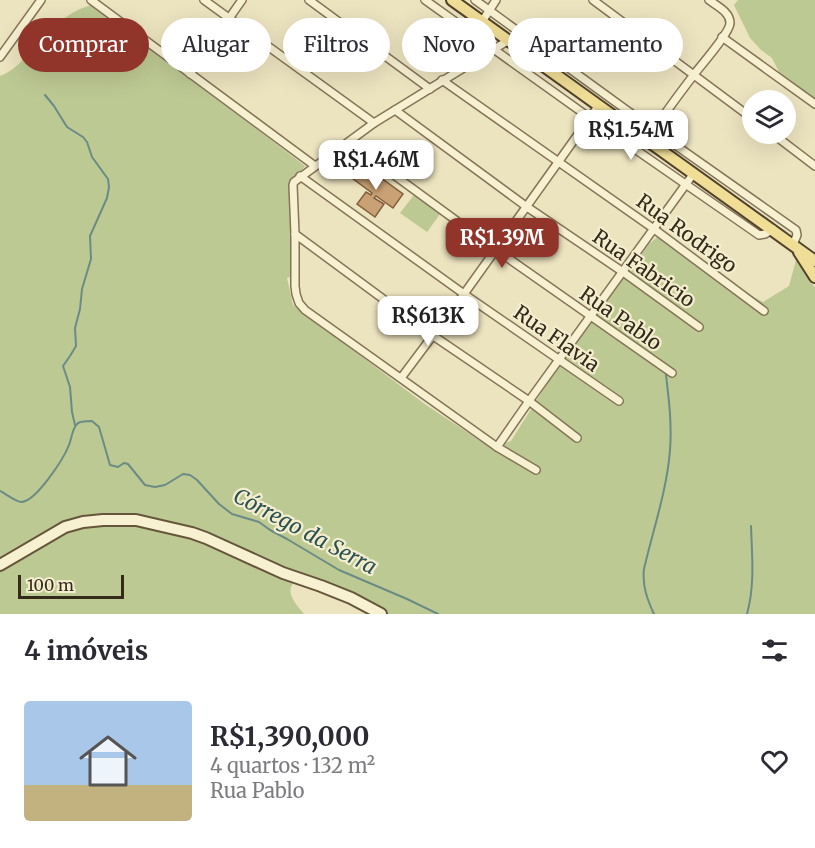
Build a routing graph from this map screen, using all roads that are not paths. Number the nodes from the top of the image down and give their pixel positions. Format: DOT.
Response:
graph roads {
  1 [pos="41,0"];
  2 [pos="91,0"];
  3 [pos="204,0"];
  4 [pos="242,0"];
  5 [pos="309,0"];
  6 [pos="452,0"];
  7 [pos="475,0"];
  8 [pos="496,0"];
  9 [pos="593,0"];
  10 [pos="709,0"];
  11 [pos="430,1"];
  12 [pos="489,10"];
  13 [pos="228,18"];
  14 [pos="230,18"];
  15 [pos="453,18"];
  16 [pos="478,18"];
  17 [pos="484,18"];
  18 [pos="722,37"];
  19 [pos="271,49"];
  20 [pos="496,50"];
  21 [pos="1,54"];
  22 [pos="455,72"];
  23 [pos="553,72"];
  24 [pos="190,74"];
  25 [pos="694,74"];
  26 [pos="442,80"];
  27 [pos="430,88"];
  28 [pos="815,104"];
  29 [pos="599,105"];
  30 [pos="395,110"];
  31 [pos="742,110"];
  32 [pos="590,118"];
  33 [pos="374,123"];
  34 [pos="654,130"];
  35 [pos="648,140"];
  36 [pos="349,142"];
  37 [pos="786,144"];
  38 [pos="559,162"];
  39 [pos="315,166"];
  40 [pos="815,166"];
  41 [pos="694,173"];
  42 [pos="300,176"];
  43 [pos="686,183"];
  44 [pos="527,207"];
  45 [pos="654,229"];
  46 [pos="772,229"];
  47 [pos="295,234"];
  48 [pos="794,246"];
  49 [pos="495,249"];
  50 [pos="815,261"];
  51 [pos="623,272"];
  52 [pos="815,276"];
  53 [pos="464,294"];
  54 [pos="764,311"];
  55 [pos="590,317"];
  56 [pos="699,327"];
  57 [pos="432,335"];
  58 [pos="559,359"];
  59 [pos="672,373"];
  60 [pos="401,378"];
  61 [pos="529,401"];
  62 [pos="619,401"];
  63 [pos="577,438"];
  64 [pos="497,447"];
  65 [pos="536,470"];
  66 [pos="0,565"];
  67 [pos="381,614"];
  1 -- 21 [label="street"];
  2 -- 24 [label="street"];
  3 -- 13 [label="street"];
  4 -- 14 [label="street"];
  5 -- 27 [label="street"];
  6 -- 16 [label="main road"];
  7 -- 12 [label="street"];
  8 -- 12 [label="street"];
  9 -- 25 [label="street"];
  10 -- 18 [label="street"];
  11 -- 15 [label="street"];
  12 -- 17 [label="street"];
  12 -- 34 [label="street"];
  18 -- 25 [label="street"];
  18 -- 28 [label="street"];
  19 -- 33 [label="street"];
  20 -- 32 [label="street"];
  22 -- 26 [label="street"];
  23 -- 29 [label="main road"];
  24 -- 39 [label="street"];
  25 -- 31 [label="street"];
  25 -- 34 [label="street"];
  26 -- 27 [label="street"];
  26 -- 38 [label="street, Rua Rodrigo"];
  27 -- 30 [label="street"];
  29 -- 32 [label="street"];
  29 -- 35 [label="main road"];
  30 -- 33 [label="street"];
  30 -- 44 [label="street, Rua Fabricio"];
  32 -- 38 [label="street"];
  32 -- 43 [label="street"];
  33 -- 36 [label="street"];
  34 -- 35 [label="street"];
  34 -- 48 [label="street"];
  35 -- 41 [label="main road"];
  36 -- 39 [label="street"];
  36 -- 49 [label="street, Rua Pablo"];
  37 -- 40 [label="street"];
  38 -- 44 [label="street"];
  38 -- 45 [label="street, Rua Rodrigo"];
  39 -- 42 [label="street"];
  41 -- 43 [label="street"];
  41 -- 46 [label="main road"];
  42 -- 47 [label="street"];
  42 -- 53 [label="street, Rua Flavia"];
  43 -- 45 [label="street"];
  43 -- 46 [label="street"];
  44 -- 49 [label="street"];
  44 -- 51 [label="street, Rua Fabricio"];
  45 -- 51 [label="street"];
  45 -- 54 [label="street, Rua Rodrigo"];
  46 -- 48 [label="main road"];
  47 -- 57 [label="street"];
  47 -- 60 [label="street"];
  48 -- 50 [label="main road"];
  48 -- 52 [label="main road"];
  49 -- 53 [label="street"];
  49 -- 55 [label="street, Rua Pablo"];
  51 -- 55 [label="street"];
  51 -- 56 [label="street, Rua Fabricio"];
  53 -- 57 [label="street"];
  53 -- 58 [label="street, Rua Flavia"];
  55 -- 58 [label="street"];
  55 -- 59 [label="street, Rua Pablo"];
  57 -- 60 [label="street"];
  57 -- 61 [label="street"];
  58 -- 61 [label="street"];
  58 -- 62 [label="street, Rua Flavia"];
  60 -- 64 [label="street"];
  61 -- 63 [label="street"];
  61 -- 64 [label="street"];
  64 -- 65 [label="street"];
  66 -- 67 [label="street"];
}
